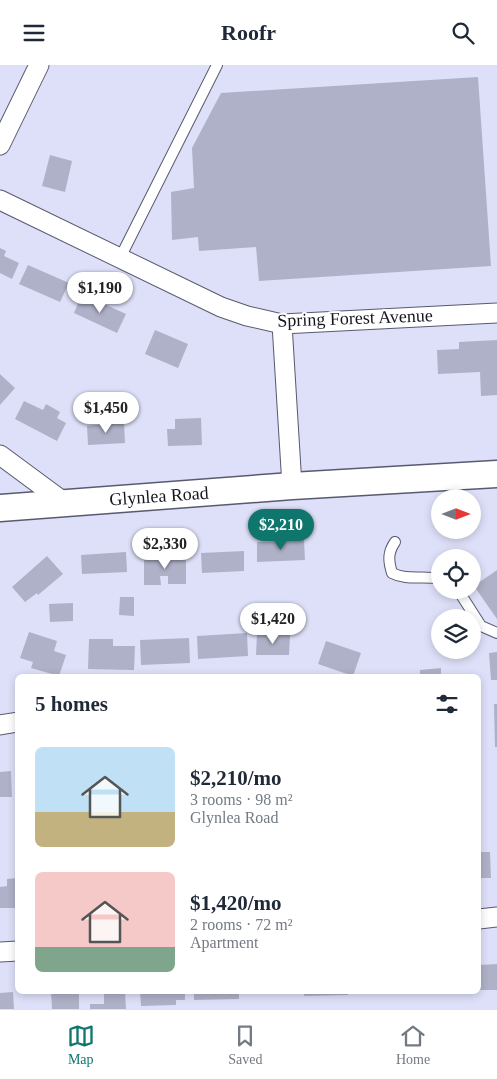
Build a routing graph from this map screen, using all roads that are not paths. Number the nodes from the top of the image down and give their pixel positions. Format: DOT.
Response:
graph roads {
  1 [pos="39,65"];
  2 [pos="217,65"];
  3 [pos="0,145"];
  4 [pos="0,200"];
  5 [pos="120,258"];
  6 [pos="497,313"];
  7 [pos="282,324"];
  8 [pos="0,455"];
  9 [pos="497,474"];
  10 [pos="292,486"];
  11 [pos="65,503"];
  12 [pos="0,508"];
  13 [pos="395,541"];
  14 [pos="431,577"];
  15 [pos="464,599"];
  16 [pos="497,633"];
  17 [pos="15,722"];
  18 [pos="0,725"];
  19 [pos="497,917"];
  20 [pos="481,919"];
  21 [pos="15,951"];
  22 [pos="0,952"];
  1 -- 3 [label="street"];
  2 -- 5 [label="lane"];
  4 -- 5 [label="street, Spring Forest Avenue"];
  5 -- 7 [label="street, Spring Forest Avenue"];
  6 -- 7 [label="street, Spring Forest Avenue"];
  7 -- 10 [label="street"];
  8 -- 11 [label="street"];
  9 -- 10 [label="street, Glynlea Road"];
  10 -- 11 [label="street, Glynlea Road"];
  11 -- 12 [label="street, Glynlea Road"];
  13 -- 14 [label="lane"];
  15 -- 16 [label="lane"];
  17 -- 18 [label="street"];
  19 -- 20 [label="street"];
  21 -- 22 [label="street"];
}
